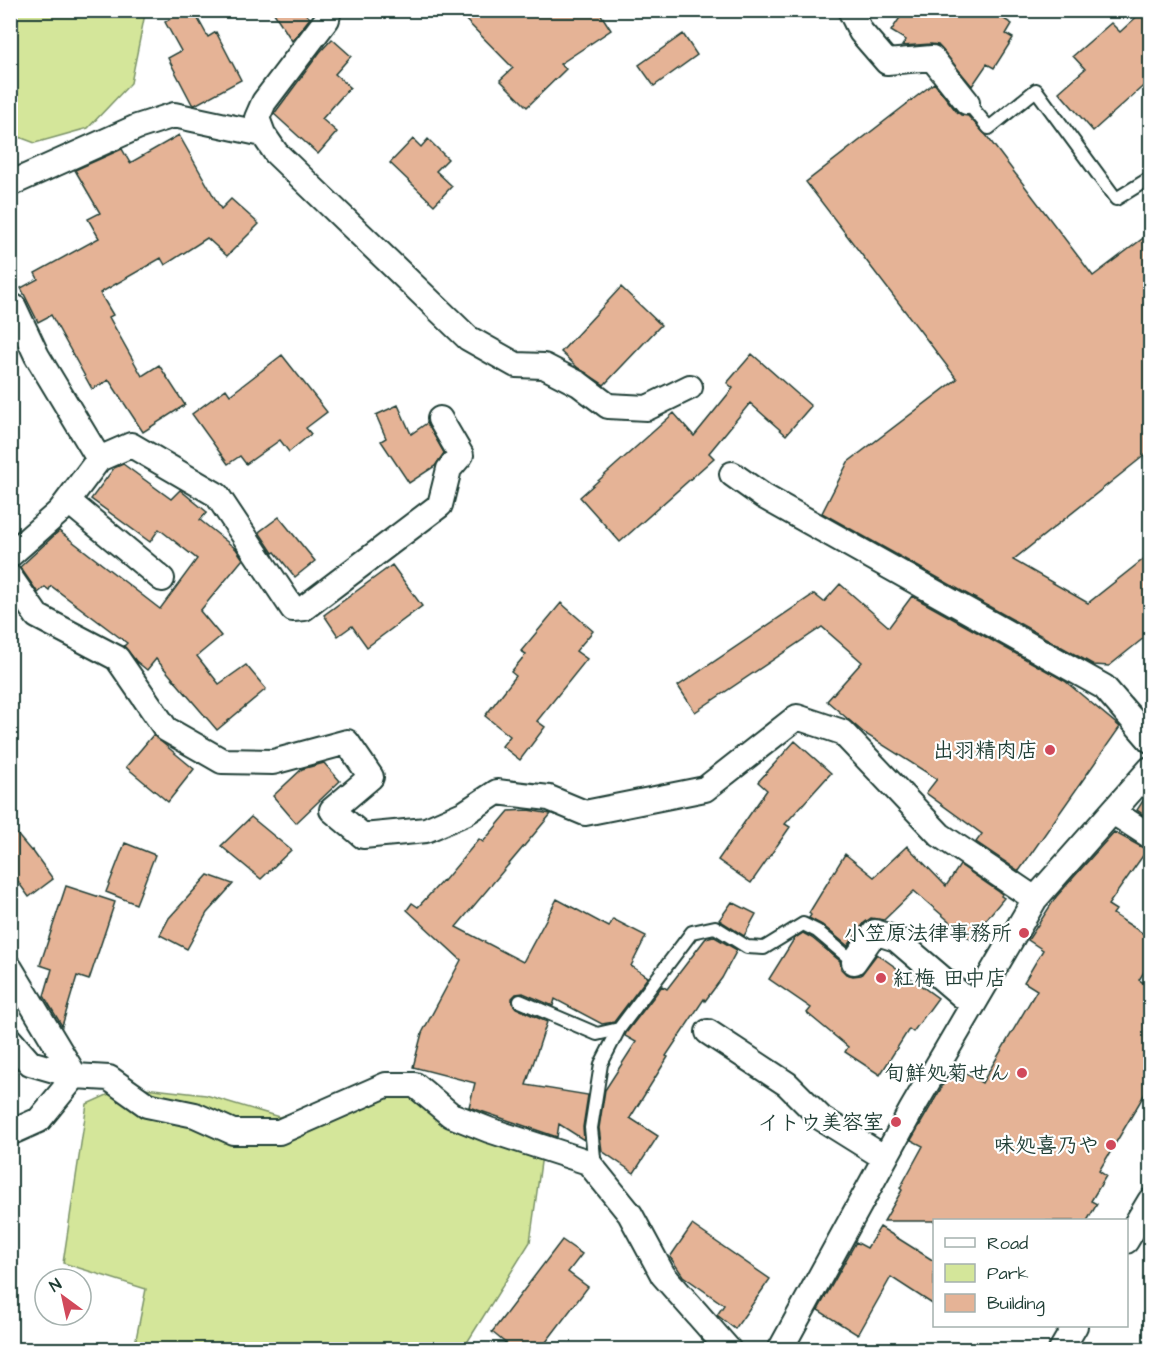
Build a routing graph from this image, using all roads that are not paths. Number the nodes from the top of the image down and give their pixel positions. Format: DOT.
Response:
graph roads {
  1 [pos="329,10"];
  2 [pos="850,10"];
  3 [pos="967,102"];
  4 [pos="263,134"];
  5 [pos="1150,178"];
  6 [pos="10,184"];
  7 [pos="14,307"];
  8 [pos="690,387"];
  9 [pos="440,419"];
  10 [pos="99,459"];
  11 [pos="732,474"];
  12 [pos="68,501"];
  13 [pos="10,555"];
  14 [pos="10,577"];
  15 [pos="162,579"];
  16 [pos="1150,740"];
  17 [pos="1150,770"];
  18 [pos="1113,812"];
  19 [pos="1150,836"];
  20 [pos="1035,899"];
  21 [pos="854,962"];
  22 [pos="10,968"];
  23 [pos="520,1001"];
  24 [pos="973,1005"];
  25 [pos="619,1029"];
  26 [pos="708,1032"];
  27 [pos="10,1040"];
  28 [pos="75,1076"];
  29 [pos="10,1133"];
  30 [pos="885,1158"];
  31 [pos="595,1172"];
  32 [pos="1150,1201"];
  33 [pos="1128,1238"];
  34 [pos="1074,1327"];
  35 [pos="729,1350"];
  36 [pos="780,1350"];
  37 [pos="1061,1350"];
  1 -- 4 [label="street"];
  2 -- 3 [label="street"];
  3 -- 5 [label="lane"];
  4 -- 6 [label="street"];
  4 -- 8 [label="street"];
  7 -- 10 [label="street"];
  9 -- 10 [label="street"];
  10 -- 12 [label="street"];
  11 -- 16 [label="street"];
  12 -- 13 [label="street"];
  12 -- 15 [label="street"];
  14 -- 20 [label="street"];
  17 -- 18 [label="street"];
  18 -- 19 [label="street"];
  18 -- 20 [label="street"];
  20 -- 24 [label="street"];
  21 -- 24 [label="street"];
  21 -- 25 [label="lane"];
  22 -- 28 [label="street"];
  23 -- 25 [label="lane"];
  24 -- 30 [label="street"];
  25 -- 31 [label="lane"];
  26 -- 30 [label="street"];
  27 -- 28 [label="street"];
  28 -- 29 [label="street"];
  28 -- 31 [label="street"];
  30 -- 36 [label="street"];
  31 -- 35 [label="street"];
  32 -- 33 [label="street"];
  34 -- 37 [label="street"];
}
